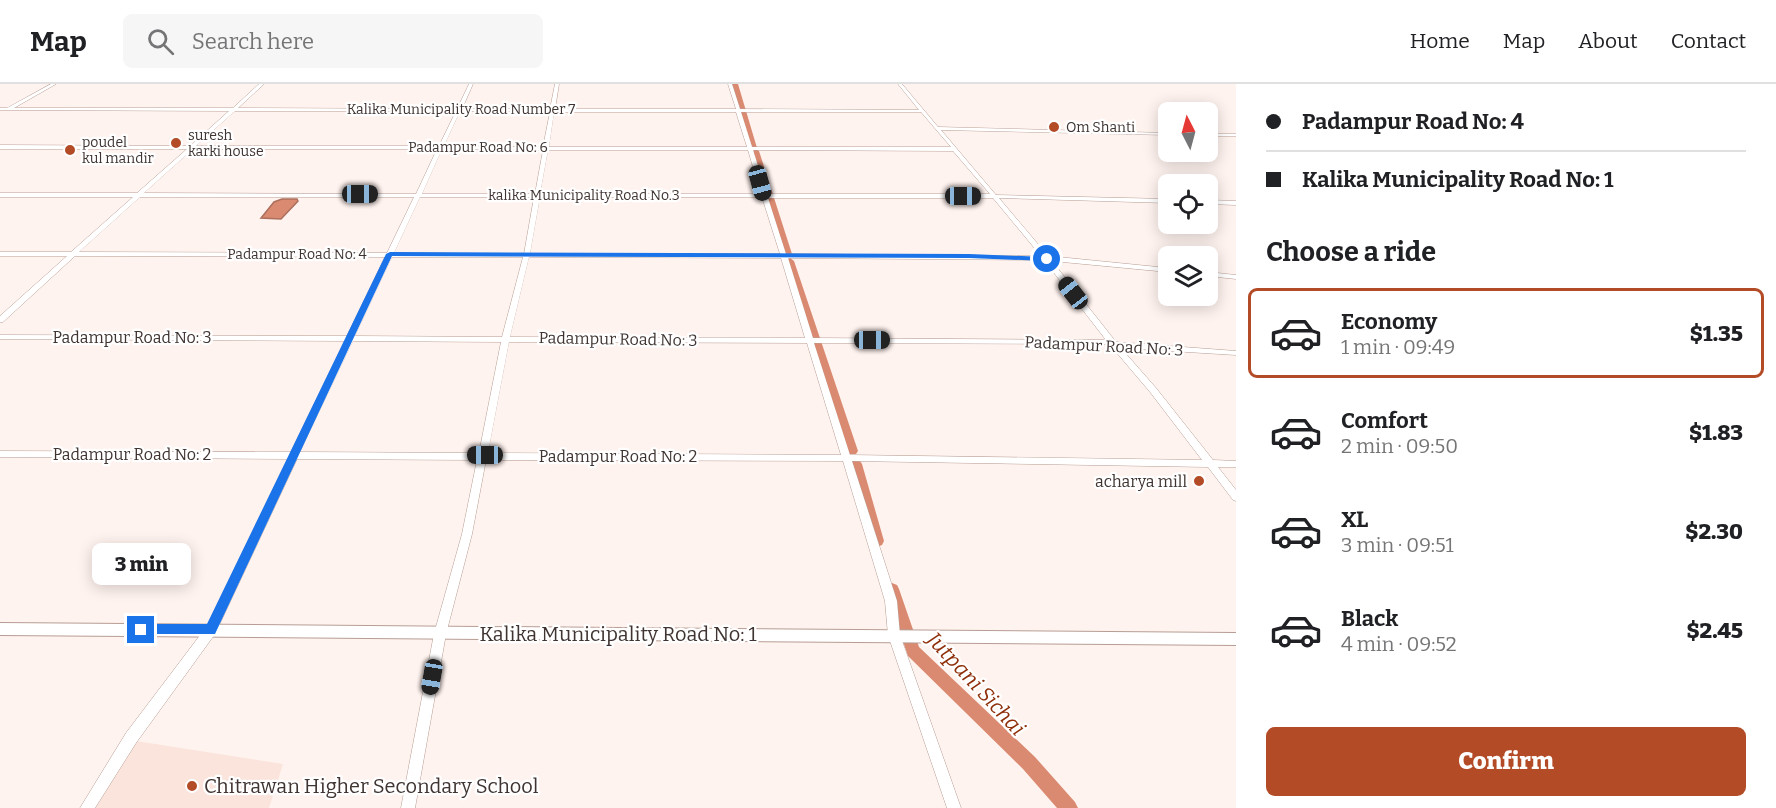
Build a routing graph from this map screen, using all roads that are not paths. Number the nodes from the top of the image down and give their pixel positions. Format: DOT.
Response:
graph roads {
  1 [pos="54,84"];
  2 [pos="262,84"];
  3 [pos="471,84"];
  4 [pos="557,84"];
  5 [pos="730,84"];
  6 [pos="900,84"];
  7 [pos="237,108"];
  8 [pos="0,109"];
  9 [pos="8,109"];
  10 [pos="460,109"];
  11 [pos="552,109"];
  12 [pos="738,110"];
  13 [pos="922,111"];
  14 [pos="0,114"];
  15 [pos="937,128"];
  16 [pos="1158,134"];
  17 [pos="1218,135"];
  18 [pos="1236,135"];
  19 [pos="0,147"];
  20 [pos="193,147"];
  21 [pos="442,147"];
  22 [pos="546,147"];
  23 [pos="748,148"];
  24 [pos="955,149"];
  25 [pos="418,194"];
  26 [pos="0,195"];
  27 [pos="139,195"];
  28 [pos="537,195"];
  29 [pos="764,196"];
  30 [pos="994,197"];
  31 [pos="1158,201"];
  32 [pos="1218,202"];
  33 [pos="1236,203"];
  34 [pos="0,254"];
  35 [pos="72,254"];
  36 [pos="390,254"];
  37 [pos="527,254"];
  38 [pos="783,255"];
  39 [pos="1047,259"];
  40 [pos="1158,269"];
  41 [pos="1218,275"];
  42 [pos="1236,277"];
  43 [pos="0,320"];
  44 [pos="0,337"];
  45 [pos="349,338"];
  46 [pos="506,338"];
  47 [pos="810,341"];
  48 [pos="1113,344"];
  49 [pos="1236,353"];
  50 [pos="0,454"];
  51 [pos="293,455"];
  52 [pos="485,455"];
  53 [pos="845,458"];
  54 [pos="1209,462"];
  55 [pos="1236,464"];
  56 [pos="1236,496"];
  57 [pos="0,629"];
  58 [pos="211,630"];
  59 [pos="440,634"];
  60 [pos="894,635"];
  61 [pos="1236,639"];
  62 [pos="87,808"];
  63 [pos="408,808"];
  64 [pos="954,808"];
  1 -- 9 [label="street"];
  2 -- 7 [label="street"];
  3 -- 10 [label="street"];
  4 -- 11 [label="street"];
  5 -- 12 [label="street"];
  6 -- 13 [label="street"];
  7 -- 9 [label="street, Kalika Municipality Road Number 7"];
  7 -- 10 [label="street, Kalika Municipality Road Number 7"];
  7 -- 20 [label="street"];
  8 -- 9 [label="street, Kalika Municipality Road Number 7"];
  9 -- 14 [label="street"];
  10 -- 11 [label="street, Kalika Municipality Road Number 7"];
  10 -- 21 [label="street"];
  11 -- 12 [label="street, Kalika Municipality Road Number 7"];
  11 -- 22 [label="street"];
  12 -- 13 [label="street, Kalika Municipality Road Number 7"];
  12 -- 23 [label="street"];
  13 -- 15 [label="street"];
  15 -- 16 [label="street"];
  15 -- 24 [label="street"];
  17 -- 18 [label="street"];
  19 -- 20 [label="street, Padampur Road No: 6"];
  20 -- 21 [label="street, Padampur Road No: 6"];
  20 -- 27 [label="street"];
  21 -- 22 [label="street, Padampur Road No: 6"];
  21 -- 25 [label="street"];
  22 -- 23 [label="street, Padampur Road No: 6"];
  22 -- 28 [label="street"];
  23 -- 24 [label="street, Padampur Road No: 6"];
  23 -- 29 [label="street"];
  24 -- 30 [label="street"];
  25 -- 27 [label="street, kalika Municipality Road No.3"];
  25 -- 28 [label="street, kalika Municipality Road No.3"];
  25 -- 36 [label="street"];
  26 -- 27 [label="street, kalika Municipality Road No.3"];
  27 -- 35 [label="street"];
  28 -- 29 [label="street, kalika Municipality Road No.3"];
  28 -- 37 [label="street"];
  29 -- 30 [label="street, kalika Municipality Road No.3"];
  29 -- 38 [label="street"];
  30 -- 31 [label="street, kalika Municipality Road No.3"];
  30 -- 39 [label="street"];
  32 -- 33 [label="street"];
  34 -- 35 [label="street, Padampur Road No: 4"];
  35 -- 36 [label="street, Padampur Road No: 4"];
  35 -- 43 [label="street"];
  36 -- 37 [label="street, Padampur Road No: 4"];
  36 -- 45 [label="street"];
  37 -- 38 [label="street, Padampur Road No: 4"];
  37 -- 46 [label="street"];
  38 -- 39 [label="street, Padampur Road No: 4"];
  38 -- 47 [label="street"];
  39 -- 40 [label="street, Padampur Road No: 4"];
  39 -- 48 [label="street"];
  41 -- 42 [label="street"];
  44 -- 45 [label="street, Padampur Road No: 3"];
  45 -- 46 [label="street, Padampur Road No: 3"];
  45 -- 51 [label="street"];
  46 -- 47 [label="street, Padampur Road No: 3"];
  46 -- 52 [label="street"];
  47 -- 48 [label="street, Padampur Road No: 3"];
  47 -- 53 [label="street"];
  48 -- 49 [label="street, Padampur Road No: 3"];
  48 -- 54 [label="street"];
  50 -- 51 [label="street, Padampur Road No: 2"];
  51 -- 52 [label="street, Padampur Road No: 2"];
  51 -- 58 [label="street"];
  52 -- 53 [label="street, Padampur Road No: 2"];
  52 -- 59 [label="street"];
  53 -- 54 [label="street, Padampur Road No: 2"];
  53 -- 60 [label="street"];
  54 -- 55 [label="street, Padampur Road No: 2"];
  54 -- 56 [label="street"];
  57 -- 58 [label="street, Kalika Municipality Road No: 1"];
  58 -- 59 [label="street, Kalika Municipality Road No: 1"];
  58 -- 62 [label="street"];
  59 -- 60 [label="street, Kalika Municipality Road No: 1"];
  59 -- 63 [label="street"];
  60 -- 61 [label="street, Kalika Municipality Road No: 1"];
  60 -- 64 [label="street"];
}
